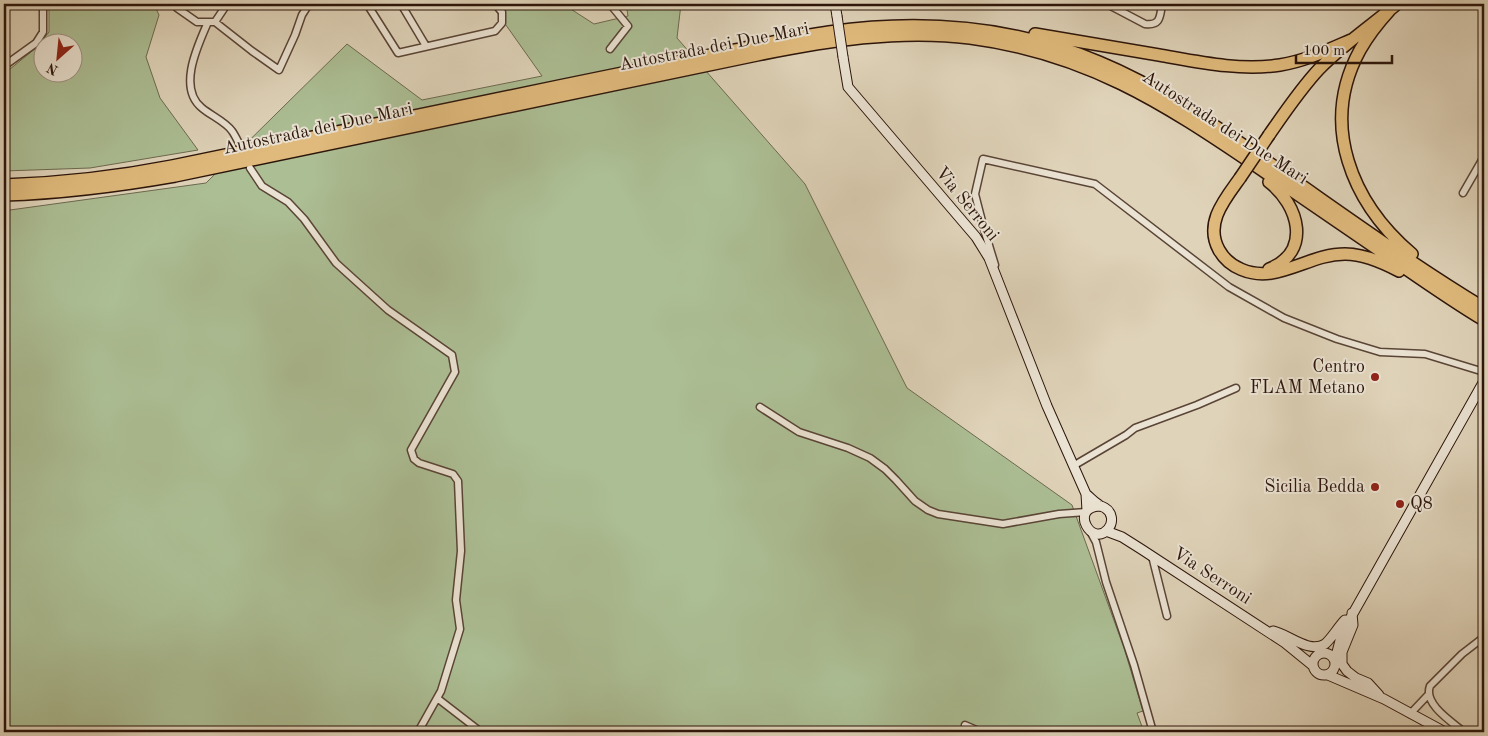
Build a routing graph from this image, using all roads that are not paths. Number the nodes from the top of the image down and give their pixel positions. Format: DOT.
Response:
graph roads {
  1 [pos="44,4"];
  2 [pos="175,4"];
  3 [pos="227,4"];
  4 [pos="309,4"];
  5 [pos="367,4"];
  6 [pos="401,4"];
  7 [pos="494,4"];
  8 [pos="610,4"];
  9 [pos="835,4"];
  10 [pos="1107,4"];
  11 [pos="1162,4"];
  12 [pos="1393,7"];
  13 [pos="212,22"];
  14 [pos="828,32"];
  15 [pos="1351,40"];
  16 [pos="426,46"];
  17 [pos="610,49"];
  18 [pos="4,66"];
  19 [pos="645,73"];
  20 [pos="1115,80"];
  21 [pos="346,136"];
  22 [pos="240,145"];
  23 [pos="1484,159"];
  24 [pos="250,168"];
  25 [pos="4,184"];
  26 [pos="1462,193"];
  27 [pos="4,194"];
  28 [pos="991,255"];
  29 [pos="1255,272"];
  30 [pos="1484,302"];
  31 [pos="1484,308"];
  32 [pos="1484,320"];
  33 [pos="1484,326"];
  34 [pos="1484,372"];
  35 [pos="1484,381"];
  36 [pos="1236,388"];
  37 [pos="760,407"];
  38 [pos="1073,466"];
  39 [pos="1086,494"];
  40 [pos="1100,506"];
  41 [pos="1084,515"];
  42 [pos="1112,522"];
  43 [pos="1090,531"];
  44 [pos="1104,532"];
  45 [pos="1122,537"];
  46 [pos="1096,542"];
  47 [pos="1152,556"];
  48 [pos="1352,613"];
  49 [pos="1167,616"];
  50 [pos="1263,629"];
  51 [pos="1342,633"];
  52 [pos="1484,637"];
  53 [pos="1284,643"];
  54 [pos="1320,653"];
  55 [pos="1335,663"];
  56 [pos="1312,665"];
  57 [pos="1328,675"];
  58 [pos="1361,688"];
  59 [pos="1428,695"];
  60 [pos="437,698"];
  61 [pos="1384,699"];
  62 [pos="1410,714"];
  63 [pos="965,725"];
  64 [pos="418,732"];
  65 [pos="481,732"];
  66 [pos="981,732"];
  67 [pos="1153,732"];
  68 [pos="1445,732"];
  69 [pos="1464,732"];
  1 -- 18 [label="street"];
  2 -- 13 [label="street"];
  3 -- 13 [label="street"];
  4 -- 13 [label="street"];
  5 -- 16 [label="street"];
  6 -- 16 [label="street"];
  7 -- 16 [label="street"];
  8 -- 17 [label="street"];
  9 -- 28 [label="main road, Via Serroni, bridge"];
  10 -- 11 [label="street"];
  12 -- 15 [label="highway"];
  12 -- 30 [label="highway"];
  13 -- 22 [label="street"];
  14 -- 15 [label="highway"];
  14 -- 19 [label="highway, Autostrada dei Due Mari"];
  14 -- 31 [label="highway, Autostrada dei Due Mari"];
  15 -- 29 [label="highway, bridge"];
  19 -- 20 [label="highway, Autostrada dei Due Mari"];
  19 -- 21 [label="highway, Autostrada dei Due Mari"];
  20 -- 29 [label="highway"];
  20 -- 32 [label="highway, Autostrada dei Due Mari"];
  21 -- 25 [label="highway, Autostrada dei Due Mari"];
  21 -- 27 [label="highway, Autostrada dei Due Mari"];
  23 -- 26 [label="street"];
  24 -- 60 [label="street"];
  28 -- 34 [label="street"];
  28 -- 38 [label="main road, Via Serroni"];
  29 -- 33 [label="highway"];
  35 -- 48 [label="main road"];
  36 -- 38 [label="street"];
  37 -- 41 [label="street"];
  38 -- 39 [label="main road, Via Serroni"];
  39 -- 40 [label="main road, Via Serroni"];
  39 -- 41 [label="main road, Via Serroni"];
  40 -- 41 [label="main road"];
  40 -- 42 [label="main road, Via Serroni"];
  41 -- 43 [label="main road, Via Serroni"];
  42 -- 44 [label="main road"];
  42 -- 45 [label="main road, Via Serroni"];
  43 -- 44 [label="main road, Via Serroni"];
  43 -- 46 [label="street"];
  44 -- 45 [label="main road, Via Serroni"];
  44 -- 46 [label="street"];
  45 -- 47 [label="main road, Via Serroni"];
  46 -- 67 [label="street"];
  47 -- 49 [label="street"];
  47 -- 50 [label="main road, Via Serroni"];
  48 -- 50 [label="main road"];
  48 -- 51 [label="main road"];
  48 -- 61 [label="main road"];
  50 -- 53 [label="main road, Via Serroni"];
  51 -- 54 [label="main road"];
  51 -- 55 [label="main road"];
  52 -- 59 [label="street"];
  53 -- 54 [label="main road"];
  53 -- 56 [label="main road"];
  54 -- 55 [label="main road"];
  54 -- 56 [label="main road"];
  55 -- 57 [label="main road"];
  55 -- 58 [label="main road"];
  56 -- 57 [label="main road"];
  57 -- 58 [label="main road"];
  58 -- 61 [label="main road"];
  59 -- 62 [label="street"];
  59 -- 69 [label="street"];
  60 -- 64 [label="street"];
  60 -- 65 [label="street"];
  61 -- 62 [label="main road"];
  62 -- 68 [label="main road"];
  63 -- 66 [label="street"];
}
